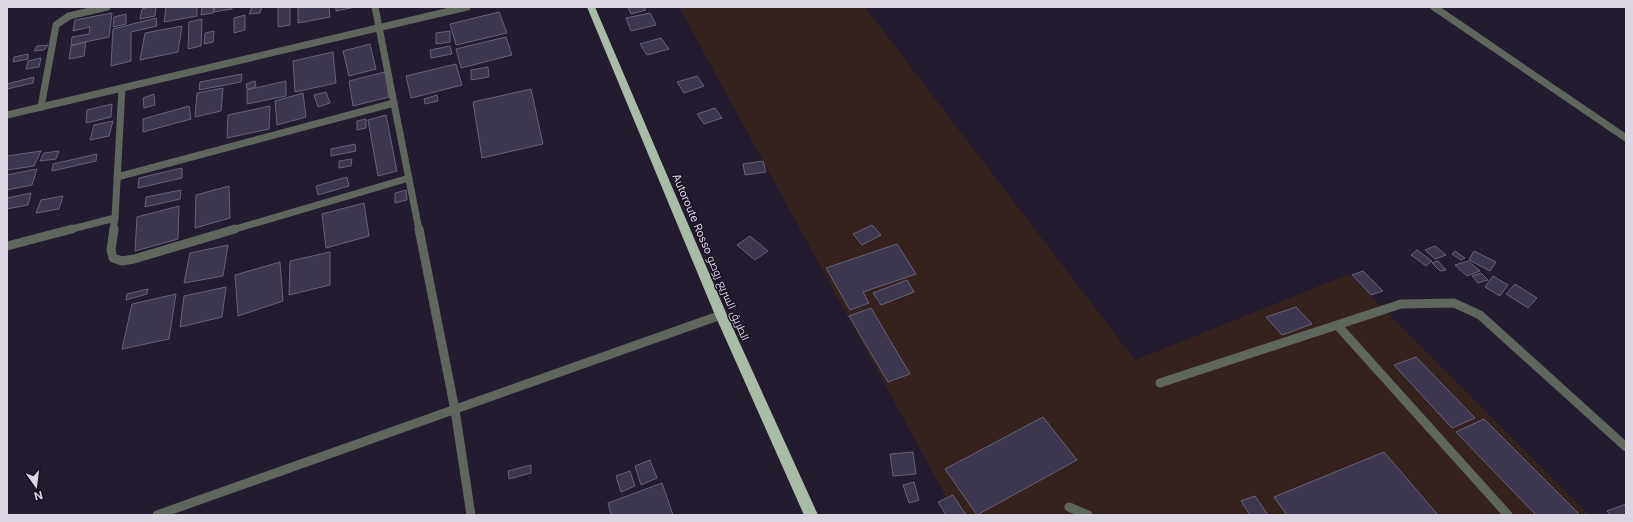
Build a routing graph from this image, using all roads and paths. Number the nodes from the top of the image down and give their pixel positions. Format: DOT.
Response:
graph roads {
  1 [pos="71,7"];
  2 [pos="107,7"];
  3 [pos="375,7"];
  4 [pos="467,7"];
  5 [pos="591,7"];
  6 [pos="1434,7"];
  7 [pos="69,16"];
  8 [pos="379,28"];
  9 [pos="122,88"];
  10 [pos="394,104"];
  11 [pos="41,107"];
  12 [pos="7,115"];
  13 [pos="1626,138"];
  14 [pos="117,177"];
  15 [pos="409,178"];
  16 [pos="115,218"];
  17 [pos="7,246"];
  18 [pos="721,315"];
  19 [pos="1338,326"];
  20 [pos="1160,383"];
  21 [pos="455,410"];
  22 [pos="1626,447"];
  23 [pos="1069,507"];
  24 [pos="157,515"];
  25 [pos="471,515"];
  26 [pos="811,515"];
  27 [pos="1088,515"];
  28 [pos="1508,515"];
  1 -- 7 [label="street"];
  2 -- 7 [label="street"];
  3 -- 8 [label="street"];
  4 -- 8 [label="street"];
  5 -- 18 [label="highway, Autoroute Rosso الطريق السريع روصو"];
  6 -- 13 [label="street"];
  7 -- 11 [label="street"];
  8 -- 9 [label="street"];
  8 -- 10 [label="street"];
  9 -- 11 [label="street"];
  9 -- 14 [label="street"];
  10 -- 14 [label="street"];
  10 -- 15 [label="street"];
  11 -- 12 [label="street"];
  14 -- 16 [label="street"];
  15 -- 16 [label="street"];
  15 -- 21 [label="street"];
  16 -- 17 [label="street"];
  18 -- 21 [label="street"];
  18 -- 26 [label="highway, Autoroute Rosso الطريق السريع روصو"];
  19 -- 20 [label="street"];
  19 -- 22 [label="street"];
  19 -- 28 [label="street"];
  21 -- 24 [label="street"];
  21 -- 25 [label="street"];
  23 -- 27 [label="street"];
}
